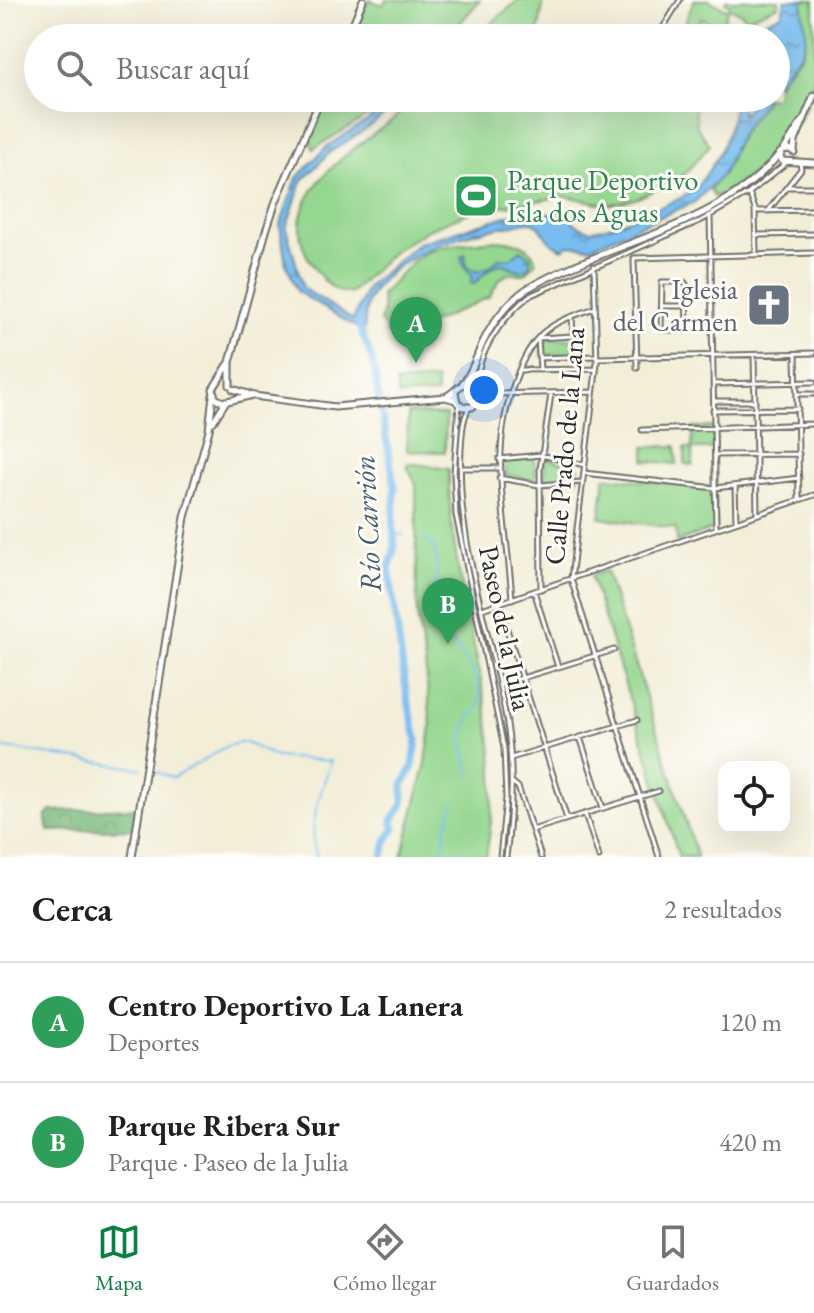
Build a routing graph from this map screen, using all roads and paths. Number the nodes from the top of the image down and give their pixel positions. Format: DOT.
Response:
graph roads {
  1 [pos="363,0"];
  2 [pos="680,0"];
  3 [pos="353,24"];
  4 [pos="665,24"];
  5 [pos="813,98"];
  6 [pos="315,112"];
  7 [pos="782,151"];
  8 [pos="794,153"];
  9 [pos="786,163"];
  10 [pos="807,163"];
  11 [pos="771,166"];
  12 [pos="787,187"];
  13 [pos="814,187"];
  14 [pos="749,193"];
  15 [pos="814,210"];
  16 [pos="755,211"];
  17 [pos="768,211"];
  18 [pos="710,216"];
  19 [pos="814,234"];
  20 [pos="756,235"];
  21 [pos="633,251"];
  22 [pos="814,253"];
  23 [pos="756,254"];
  24 [pos="711,255"];
  25 [pos="634,258"];
  26 [pos="594,266"];
  27 [pos="661,306"];
  28 [pos="687,306"];
  29 [pos="595,308"];
  30 [pos="572,317"];
  31 [pos="538,338"];
  32 [pos="814,353"];
  33 [pos="796,354"];
  34 [pos="754,355"];
  35 [pos="712,356"];
  36 [pos="597,357"];
  37 [pos="637,357"];
  38 [pos="539,358"];
  39 [pos="230,362"];
  40 [pos="637,368"];
  41 [pos="596,369"];
  42 [pos="519,370"];
  43 [pos="540,370"];
  44 [pos="471,374"];
  45 [pos="797,382"];
  46 [pos="814,382"];
  47 [pos="218,383"];
  48 [pos="463,383"];
  49 [pos="713,384"];
  50 [pos="755,384"];
  51 [pos="231,387"];
  52 [pos="477,390"];
  53 [pos="455,392"];
  54 [pos="593,392"];
  55 [pos="510,394"];
  56 [pos="551,394"];
  57 [pos="797,394"];
  58 [pos="814,394"];
  59 [pos="213,395"];
  60 [pos="254,396"];
  61 [pos="445,397"];
  62 [pos="228,400"];
  63 [pos="713,401"];
  64 [pos="755,401"];
  65 [pos="457,402"];
  66 [pos="469,408"];
  67 [pos="755,409"];
  68 [pos="798,409"];
  69 [pos="713,410"];
  70 [pos="814,424"];
  71 [pos="756,426"];
  72 [pos="798,426"];
  73 [pos="714,427"];
  74 [pos="209,430"];
  75 [pos="642,430"];
  76 [pos="799,454"];
  77 [pos="541,455"];
  78 [pos="714,455"];
  79 [pos="756,455"];
  80 [pos="499,459"];
  81 [pos="585,465"];
  82 [pos="460,468"];
  83 [pos="499,468"];
  84 [pos="584,473"];
  85 [pos="499,478"];
  86 [pos="799,478"];
  87 [pos="582,482"];
  88 [pos="757,483"];
  89 [pos="539,485"];
  90 [pos="735,486"];
  91 [pos="715,488"];
  92 [pos="814,495"];
  93 [pos="799,500"];
  94 [pos="757,514"];
  95 [pos="736,521"];
  96 [pos="716,528"];
  97 [pos="571,579"];
  98 [pos="541,589"];
  99 [pos="534,591"];
  100 [pos="512,599"];
  101 [pos="499,604"];
  102 [pos="482,609"];
  103 [pos="614,650"];
  104 [pos="595,656"];
  105 [pos="558,667"];
  106 [pos="522,679"];
  107 [pos="499,685"];
  108 [pos="637,720"];
  109 [pos="617,726"];
  110 [pos="580,737"];
  111 [pos="545,748"];
  112 [pos="511,758"];
  113 [pos="512,782"];
  114 [pos="659,791"];
  115 [pos="640,796"];
  116 [pos="603,808"];
  117 [pos="585,814"];
  118 [pos="567,819"];
  119 [pos="532,830"];
  120 [pos="132,857"];
  121 [pos="500,857"];
  122 [pos="506,857"];
  123 [pos="541,857"];
  124 [pos="599,857"];
  125 [pos="659,857"];
  1 -- 3 [label="main road"];
  2 -- 4 [label="street"];
  5 -- 7 [label="main road"];
  5 -- 8 [label="main road"];
  6 -- 39 [label="main road"];
  7 -- 8 [label="main road"];
  7 -- 9 [label="main road"];
  7 -- 11 [label="main road"];
  8 -- 9 [label="main road"];
  8 -- 10 [label="main road"];
  9 -- 10 [label="main road"];
  9 -- 11 [label="main road"];
  9 -- 14 [label="street"];
  10 -- 12 [label="street"];
  11 -- 44 [label="main road"];
  12 -- 13 [label="street"];
  12 -- 17 [label="street"];
  14 -- 16 [label="street"];
  14 -- 18 [label="street"];
  15 -- 17 [label="street"];
  16 -- 17 [label="street"];
  16 -- 20 [label="street"];
  18 -- 21 [label="street"];
  18 -- 24 [label="street"];
  19 -- 20 [label="street"];
  20 -- 23 [label="street"];
  21 -- 25 [label="street"];
  21 -- 26 [label="street"];
  22 -- 23 [label="street"];
  23 -- 24 [label="street"];
  24 -- 25 [label="street"];
  24 -- 35 [label="street"];
  25 -- 37 [label="street"];
  26 -- 29 [label="street, Calle Prado de la Lana"];
  26 -- 52 [label="street"];
  27 -- 28 [label="street"];
  27 -- 28 [label="street"];
  27 -- 28 [label="street"];
  29 -- 30 [label="street"];
  29 -- 36 [label="street, Calle Prado de la Lana"];
  30 -- 31 [label="street"];
  30 -- 31 [label="street"];
  31 -- 38 [label="street"];
  31 -- 42 [label="street"];
  32 -- 33 [label="street"];
  33 -- 34 [label="street"];
  33 -- 45 [label="street"];
  34 -- 35 [label="street"];
  34 -- 50 [label="street"];
  35 -- 37 [label="street"];
  35 -- 49 [label="street"];
  36 -- 37 [label="street"];
  36 -- 38 [label="street"];
  36 -- 41 [label="street, Calle Prado de la Lana"];
  37 -- 40 [label="street"];
  38 -- 43 [label="street"];
  39 -- 47 [label="main road"];
  39 -- 51 [label="main road"];
  41 -- 43 [label="street"];
  41 -- 54 [label="street, Calle Prado de la Lana"];
  42 -- 43 [label="street"];
  42 -- 55 [label="street"];
  44 -- 48 [label="main road"];
  44 -- 52 [label="main road"];
  45 -- 46 [label="street"];
  45 -- 50 [label="street"];
  45 -- 57 [label="street"];
  47 -- 51 [label="main road"];
  47 -- 59 [label="main road"];
  48 -- 52 [label="main road"];
  48 -- 53 [label="main road"];
  49 -- 50 [label="street"];
  49 -- 63 [label="street"];
  50 -- 64 [label="street"];
  51 -- 60 [label="main road"];
  51 -- 62 [label="main road"];
  52 -- 55 [label="street"];
  52 -- 66 [label="main road"];
  53 -- 61 [label="main road"];
  53 -- 65 [label="main road"];
  54 -- 56 [label="street"];
  54 -- 81 [label="street, Calle Prado de la Lana"];
  55 -- 56 [label="street"];
  55 -- 80 [label="street"];
  56 -- 77 [label="street"];
  57 -- 58 [label="street"];
  57 -- 68 [label="street"];
  59 -- 62 [label="main road"];
  59 -- 74 [label="main road"];
  60 -- 61 [label="main road"];
  60 -- 62 [label="main road"];
  61 -- 65 [label="main road"];
  62 -- 74 [label="main road"];
  63 -- 64 [label="street"];
  63 -- 69 [label="street"];
  64 -- 67 [label="street"];
  65 -- 66 [label="main road"];
  65 -- 121 [label="street, Paseo de la Julia"];
  66 -- 82 [label="street, Paseo de la Julia"];
  67 -- 68 [label="street"];
  67 -- 69 [label="street"];
  67 -- 71 [label="street"];
  68 -- 72 [label="street"];
  69 -- 73 [label="street"];
  70 -- 72 [label="street"];
  71 -- 72 [label="street"];
  71 -- 73 [label="street"];
  71 -- 79 [label="street"];
  72 -- 76 [label="street"];
  73 -- 75 [label="street"];
  73 -- 78 [label="street"];
  74 -- 120 [label="main road"];
  76 -- 79 [label="street"];
  76 -- 86 [label="street"];
  77 -- 80 [label="street"];
  77 -- 81 [label="street"];
  77 -- 89 [label="street"];
  78 -- 79 [label="street"];
  78 -- 91 [label="street"];
  79 -- 88 [label="street"];
  80 -- 83 [label="street"];
  81 -- 84 [label="street, Calle Prado de la Lana"];
  82 -- 83 [label="street"];
  82 -- 102 [label="street, Paseo de la Julia"];
  83 -- 85 [label="street"];
  84 -- 87 [label="street, Calle Prado de la Lana"];
  84 -- 91 [label="street"];
  85 -- 89 [label="street"];
  85 -- 100 [label="street"];
  86 -- 88 [label="street"];
  86 -- 93 [label="street"];
  87 -- 89 [label="street"];
  87 -- 97 [label="street, Calle Prado de la Lana"];
  88 -- 90 [label="street"];
  88 -- 94 [label="street"];
  89 -- 98 [label="street"];
  90 -- 91 [label="street"];
  90 -- 95 [label="street"];
  91 -- 96 [label="street"];
  92 -- 93 [label="street"];
  93 -- 94 [label="street"];
  94 -- 95 [label="street"];
  95 -- 96 [label="street"];
  96 -- 97 [label="street"];
  97 -- 98 [label="street"];
  97 -- 104 [label="street, Calle Prado de la Lana"];
  98 -- 99 [label="street"];
  99 -- 100 [label="street"];
  99 -- 105 [label="street"];
  100 -- 101 [label="street"];
  101 -- 102 [label="street"];
  101 -- 106 [label="street"];
  102 -- 107 [label="street, Paseo de la Julia"];
  103 -- 104 [label="street"];
  104 -- 105 [label="street"];
  104 -- 109 [label="street, Calle Prado de la Lana"];
  105 -- 106 [label="street"];
  106 -- 107 [label="street"];
  106 -- 111 [label="street"];
  107 -- 112 [label="street, Paseo de la Julia"];
  108 -- 109 [label="street"];
  109 -- 110 [label="street"];
  109 -- 115 [label="street, Calle Prado de la Lana"];
  110 -- 111 [label="street"];
  110 -- 116 [label="street"];
  111 -- 112 [label="street"];
  111 -- 118 [label="street"];
  112 -- 113 [label="street, Paseo de la Julia"];
  113 -- 119 [label="street"];
  113 -- 122 [label="street, Paseo de la Julia"];
  114 -- 115 [label="street"];
  115 -- 116 [label="street"];
  115 -- 125 [label="street, Calle Prado de la Lana"];
  116 -- 117 [label="street"];
  117 -- 118 [label="street"];
  117 -- 124 [label="street"];
  118 -- 119 [label="street"];
  119 -- 123 [label="street"];
}
